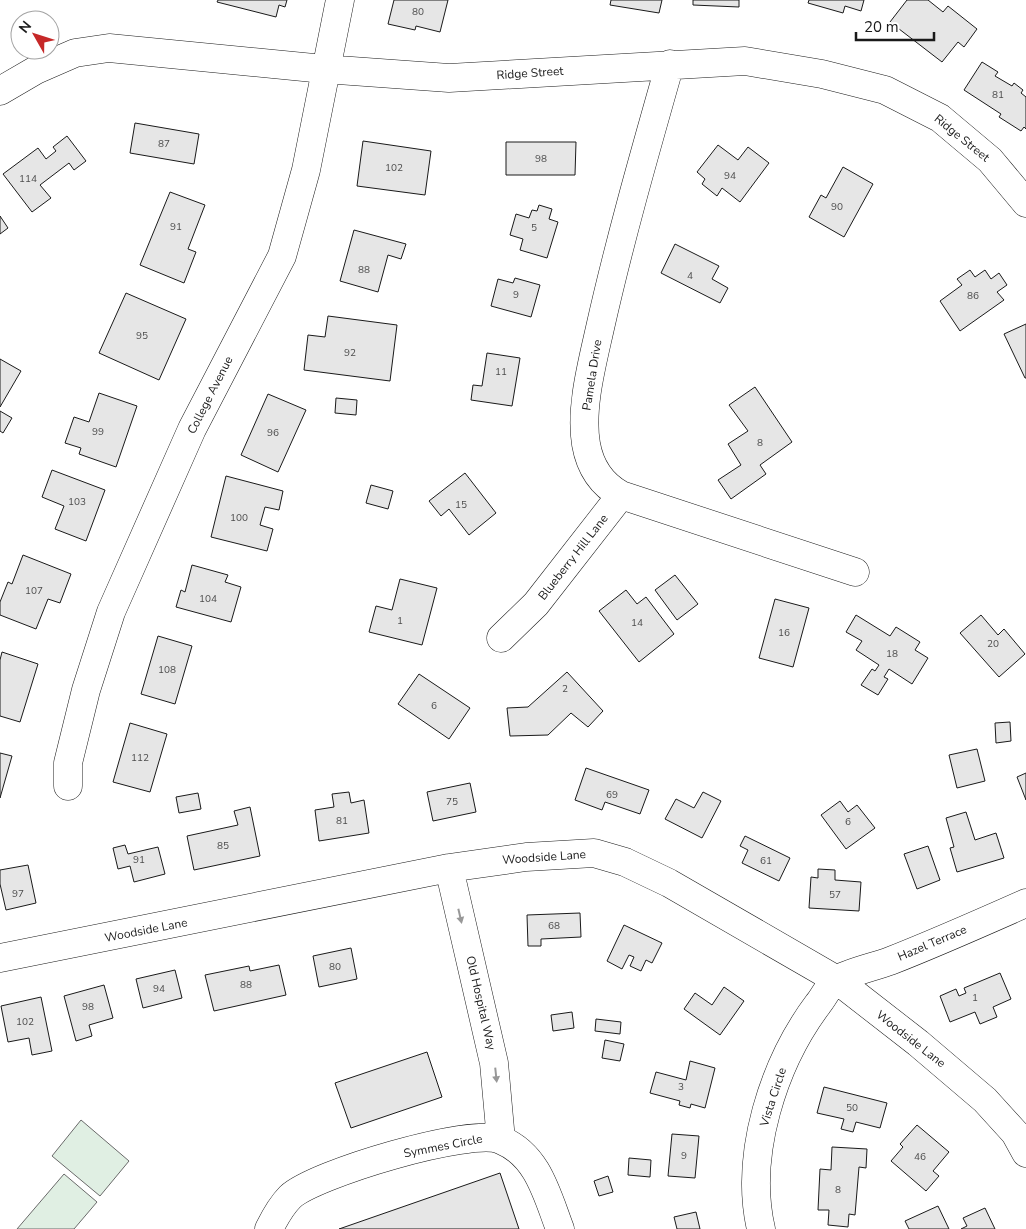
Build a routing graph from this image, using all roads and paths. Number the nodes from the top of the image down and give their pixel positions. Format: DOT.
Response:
graph roads {
  1 [pos="340,0"];
  2 [pos="670,64"];
  3 [pos="324,69"];
  4 [pos="1,81"];
  5 [pos="1026,203"];
  6 [pos="621,495"];
  7 [pos="856,572"];
  8 [pos="501,638"];
  9 [pos="68,786"];
  10 [pos="449,868"];
  11 [pos="1026,903"];
  12 [pos="0,958"];
  13 [pos="837,980"];
  14 [pos="501,1140"];
  15 [pos="1026,1153"];
  16 [pos="269,1229"];
  17 [pos="560,1229"];
  18 [pos="761,1229"];
  1 -- 3 [label="street, College Avenue"];
  2 -- 3 [label="street, Ridge Street"];
  2 -- 5 [label="street, Ridge Street"];
  2 -- 6 [label="street, Pamela Drive"];
  3 -- 4 [label="street, Ridge Street"];
  3 -- 9 [label="street, College Avenue"];
  6 -- 7 [label="street, Pamela Drive"];
  6 -- 8 [label="street, Blueberry Hill Lane"];
  10 -- 12 [label="street, Woodside Lane"];
  10 -- 13 [label="street, Woodside Lane"];
  10 -- 14 [label="street, Old Hospital Way, one-way"];
  11 -- 13 [label="street, Hazel Terrace"];
  13 -- 15 [label="street, Woodside Lane"];
  13 -- 18 [label="street, Vista Circle"];
  14 -- 16 [label="street, Symmes Circle"];
  14 -- 17 [label="street, Symmes Circle"];
}
